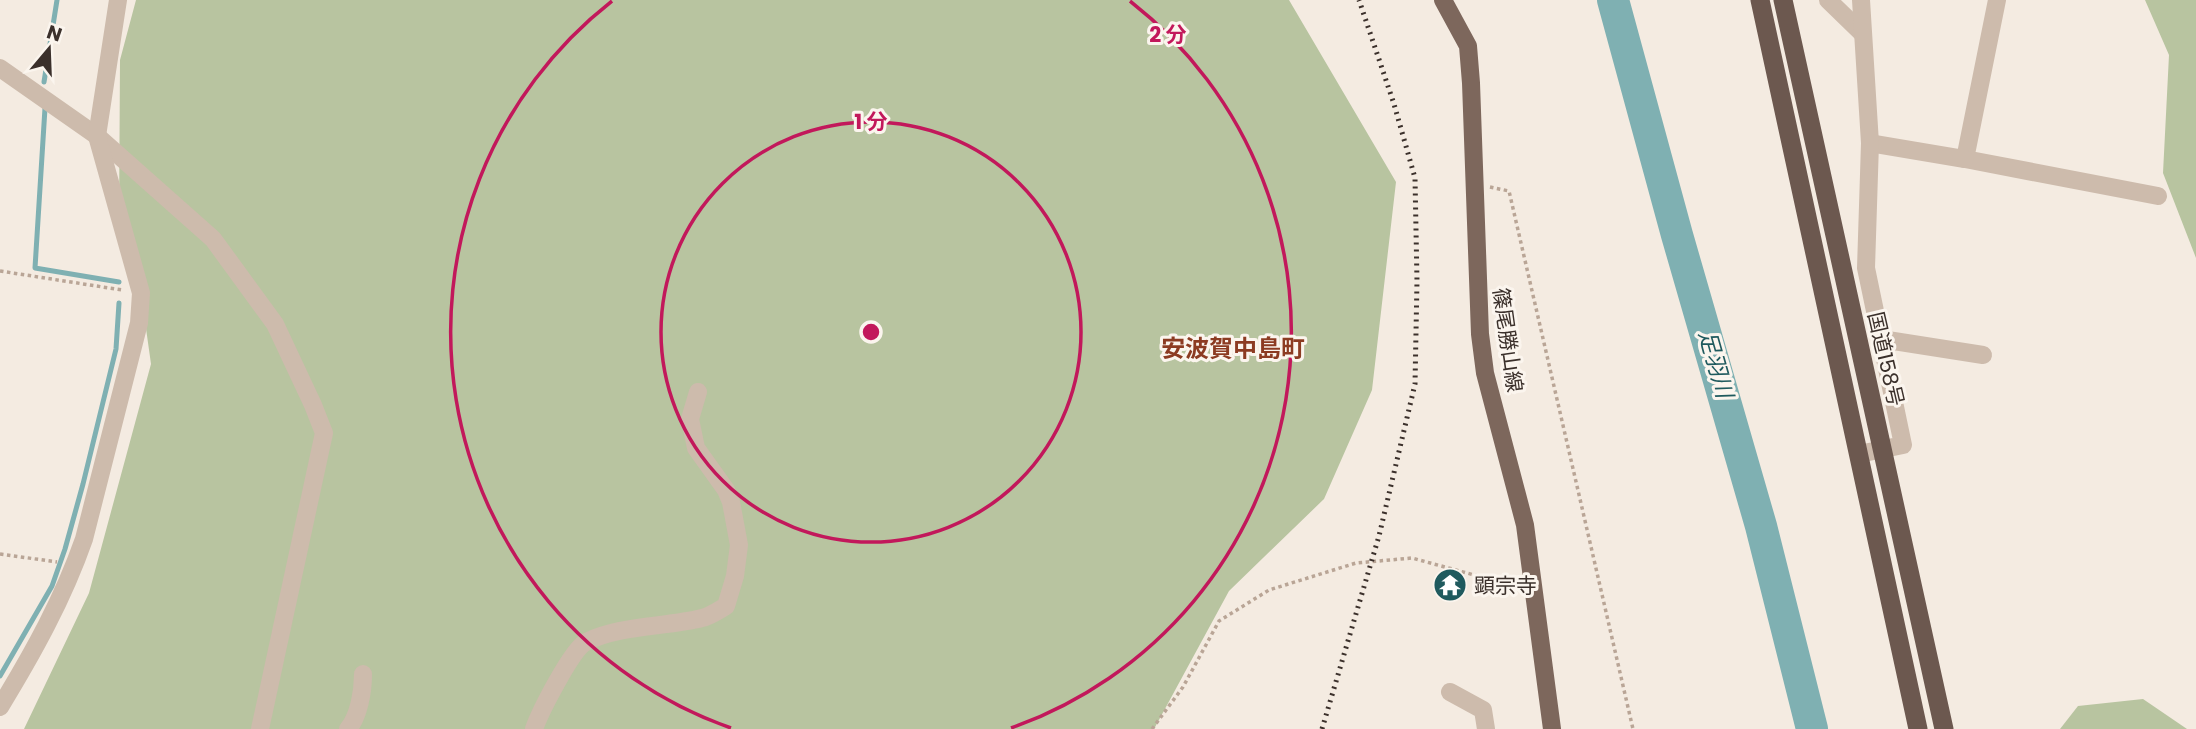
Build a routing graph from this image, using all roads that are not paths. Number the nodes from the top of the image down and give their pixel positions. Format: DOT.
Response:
graph roads {
  1 [pos="118,0"];
  2 [pos="1443,0"];
  3 [pos="1760,0"];
  4 [pos="1783,0"];
  5 [pos="1828,0"];
  6 [pos="1861,0"];
  7 [pos="1997,0"];
  8 [pos="1863,34"];
  9 [pos="0,68"];
  10 [pos="97,136"];
  11 [pos="1870,143"];
  12 [pos="1965,159"];
  13 [pos="2158,196"];
  14 [pos="1881,339"];
  15 [pos="1983,355"];
  16 [pos="698,392"];
  17 [pos="1883,449"];
  18 [pos="1858,454"];
  19 [pos="363,674"];
  20 [pos="1450,692"];
  21 [pos="0,707"];
  22 [pos="260,729"];
  23 [pos="348,729"];
  24 [pos="534,729"];
  25 [pos="1486,729"];
  26 [pos="1552,729"];
  27 [pos="1918,729"];
  28 [pos="1944,729"];
  1 -- 10 [label="street"];
  2 -- 26 [label="main road, 篠尾勝山線"];
  3 -- 18 [label="highway"];
  4 -- 17 [label="highway, 国道158号"];
  5 -- 8 [label="street"];
  6 -- 8 [label="street"];
  7 -- 12 [label="street"];
  8 -- 11 [label="street"];
  9 -- 10 [label="street"];
  10 -- 21 [label="street"];
  10 -- 22 [label="street"];
  11 -- 12 [label="street"];
  11 -- 14 [label="street"];
  12 -- 13 [label="street"];
  14 -- 15 [label="street"];
  14 -- 17 [label="street"];
  16 -- 24 [label="street"];
  17 -- 18 [label="street"];
  17 -- 28 [label="highway, 国道158号"];
  18 -- 27 [label="highway"];
  19 -- 23 [label="street"];
  20 -- 25 [label="street"];
}
